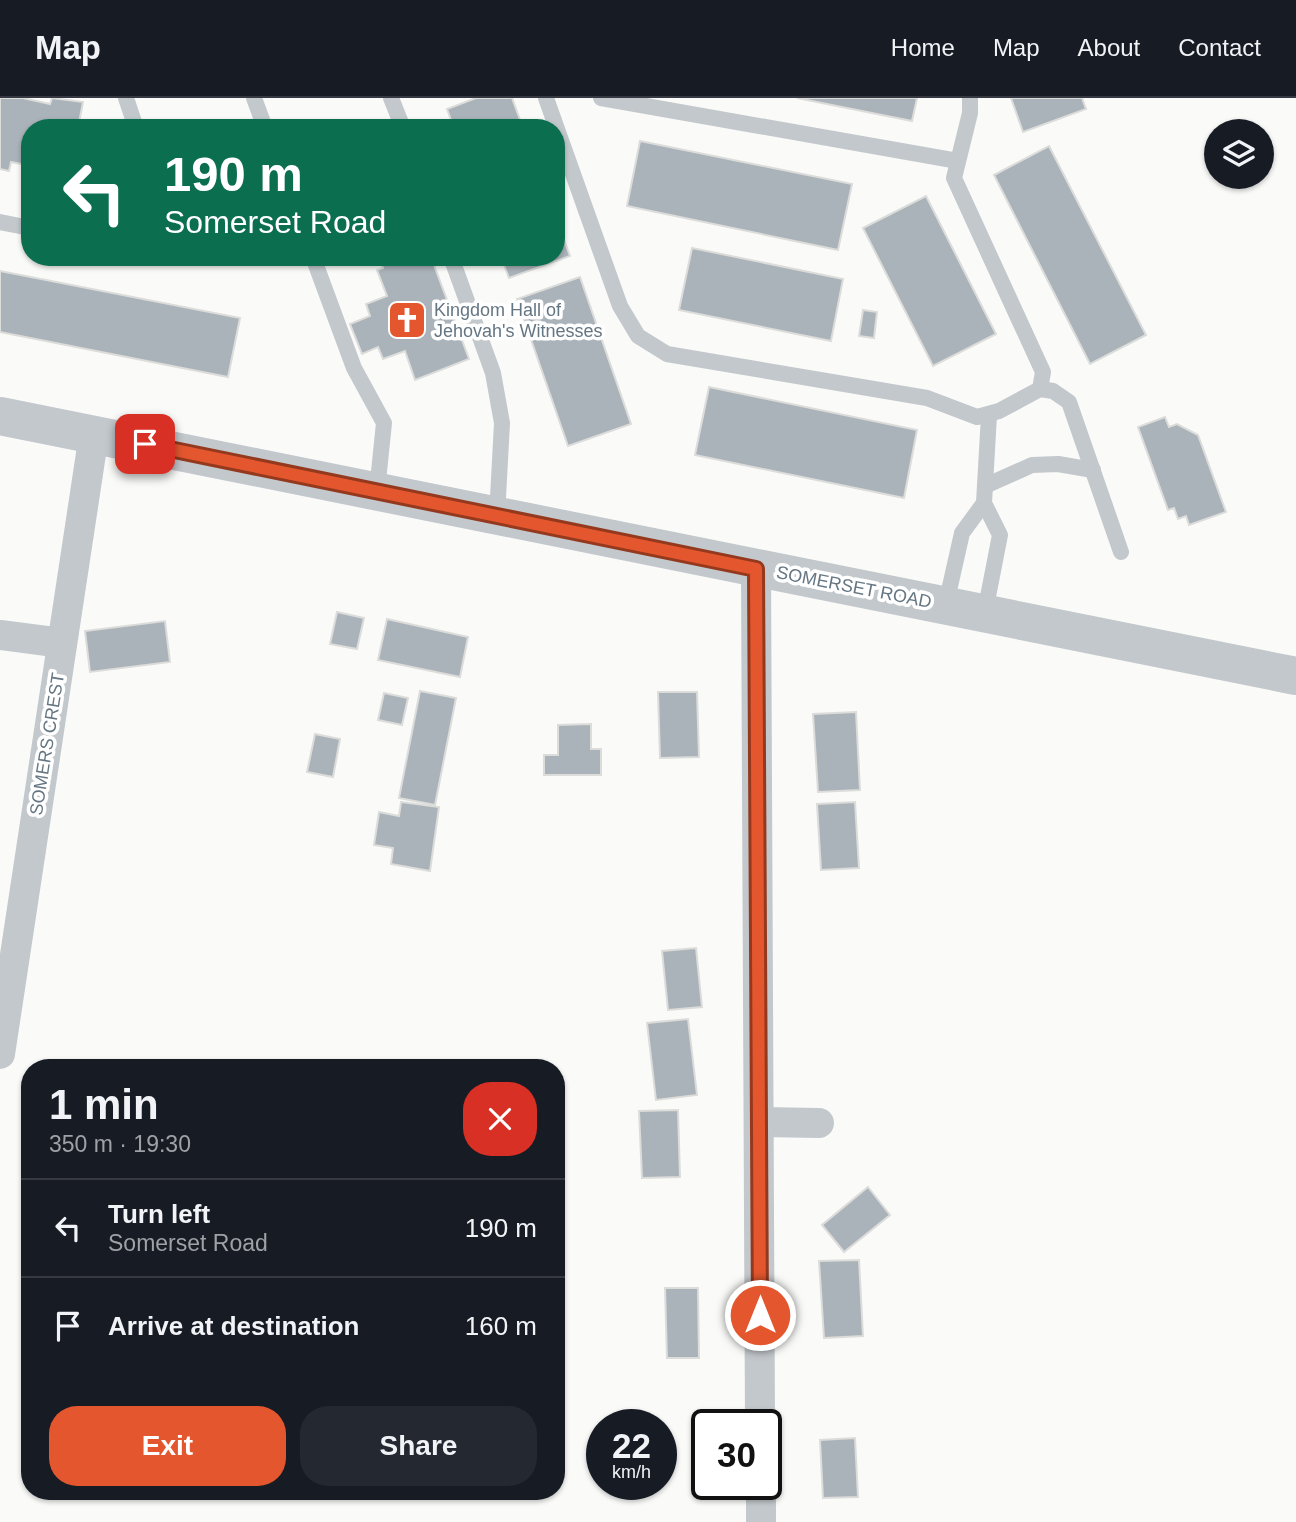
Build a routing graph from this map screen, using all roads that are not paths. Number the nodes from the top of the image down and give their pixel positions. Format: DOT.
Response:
graph roads {
  1 [pos="126,98"];
  2 [pos="254,98"];
  3 [pos="391,98"];
  4 [pos="546,98"];
  5 [pos="601,98"];
  6 [pos="970,98"];
  7 [pos="133,119"];
  8 [pos="262,119"];
  9 [pos="399,119"];
  10 [pos="553,119"];
  11 [pos="565,151"];
  12 [pos="958,161"];
  13 [pos="0,222"];
  14 [pos="21,226"];
  15 [pos="316,266"];
  16 [pos="455,266"];
  17 [pos="1040,389"];
  18 [pos="989,415"];
  19 [pos="0,416"];
  20 [pos="94,434"];
  21 [pos="1093,470"];
  22 [pos="377,491"];
  23 [pos="985,495"];
  24 [pos="497,516"];
  25 [pos="1121,552"];
  26 [pos="756,569"];
  27 [pos="946,604"];
  28 [pos="985,612"];
  29 [pos="0,635"];
  30 [pos="62,643"];
  31 [pos="1296,676"];
  32 [pos="7,954"];
  33 [pos="0,1054"];
  34 [pos="759,1122"];
  35 [pos="819,1123"];
  36 [pos="760,1409"];
  37 [pos="761,1500"];
  38 [pos="761,1522"];
  1 -- 7 [label="lane"];
  2 -- 8 [label="lane"];
  3 -- 9 [label="lane"];
  4 -- 10 [label="lane"];
  5 -- 12 [label="lane"];
  6 -- 12 [label="lane"];
  11 -- 18 [label="lane"];
  12 -- 17 [label="lane"];
  13 -- 14 [label="lane"];
  15 -- 22 [label="lane"];
  16 -- 24 [label="lane"];
  17 -- 18 [label="lane"];
  17 -- 21 [label="lane"];
  18 -- 23 [label="lane"];
  19 -- 20 [label="street, SOMERSET ROAD"];
  20 -- 22 [label="street, SOMERSET ROAD"];
  20 -- 30 [label="street, SOMERS CREST"];
  21 -- 23 [label="lane"];
  21 -- 25 [label="lane"];
  22 -- 24 [label="street, SOMERSET ROAD"];
  23 -- 27 [label="lane"];
  23 -- 28 [label="lane"];
  24 -- 26 [label="street, SOMERSET ROAD"];
  26 -- 27 [label="street, SOMERSET ROAD"];
  26 -- 34 [label="street"];
  27 -- 28 [label="street, SOMERSET ROAD"];
  28 -- 31 [label="street, SOMERSET ROAD"];
  29 -- 30 [label="street"];
  30 -- 32 [label="street, SOMERS CREST"];
  32 -- 33 [label="street, SOMERS CREST"];
  34 -- 35 [label="street"];
  34 -- 36 [label="street"];
  37 -- 38 [label="street"];
}
